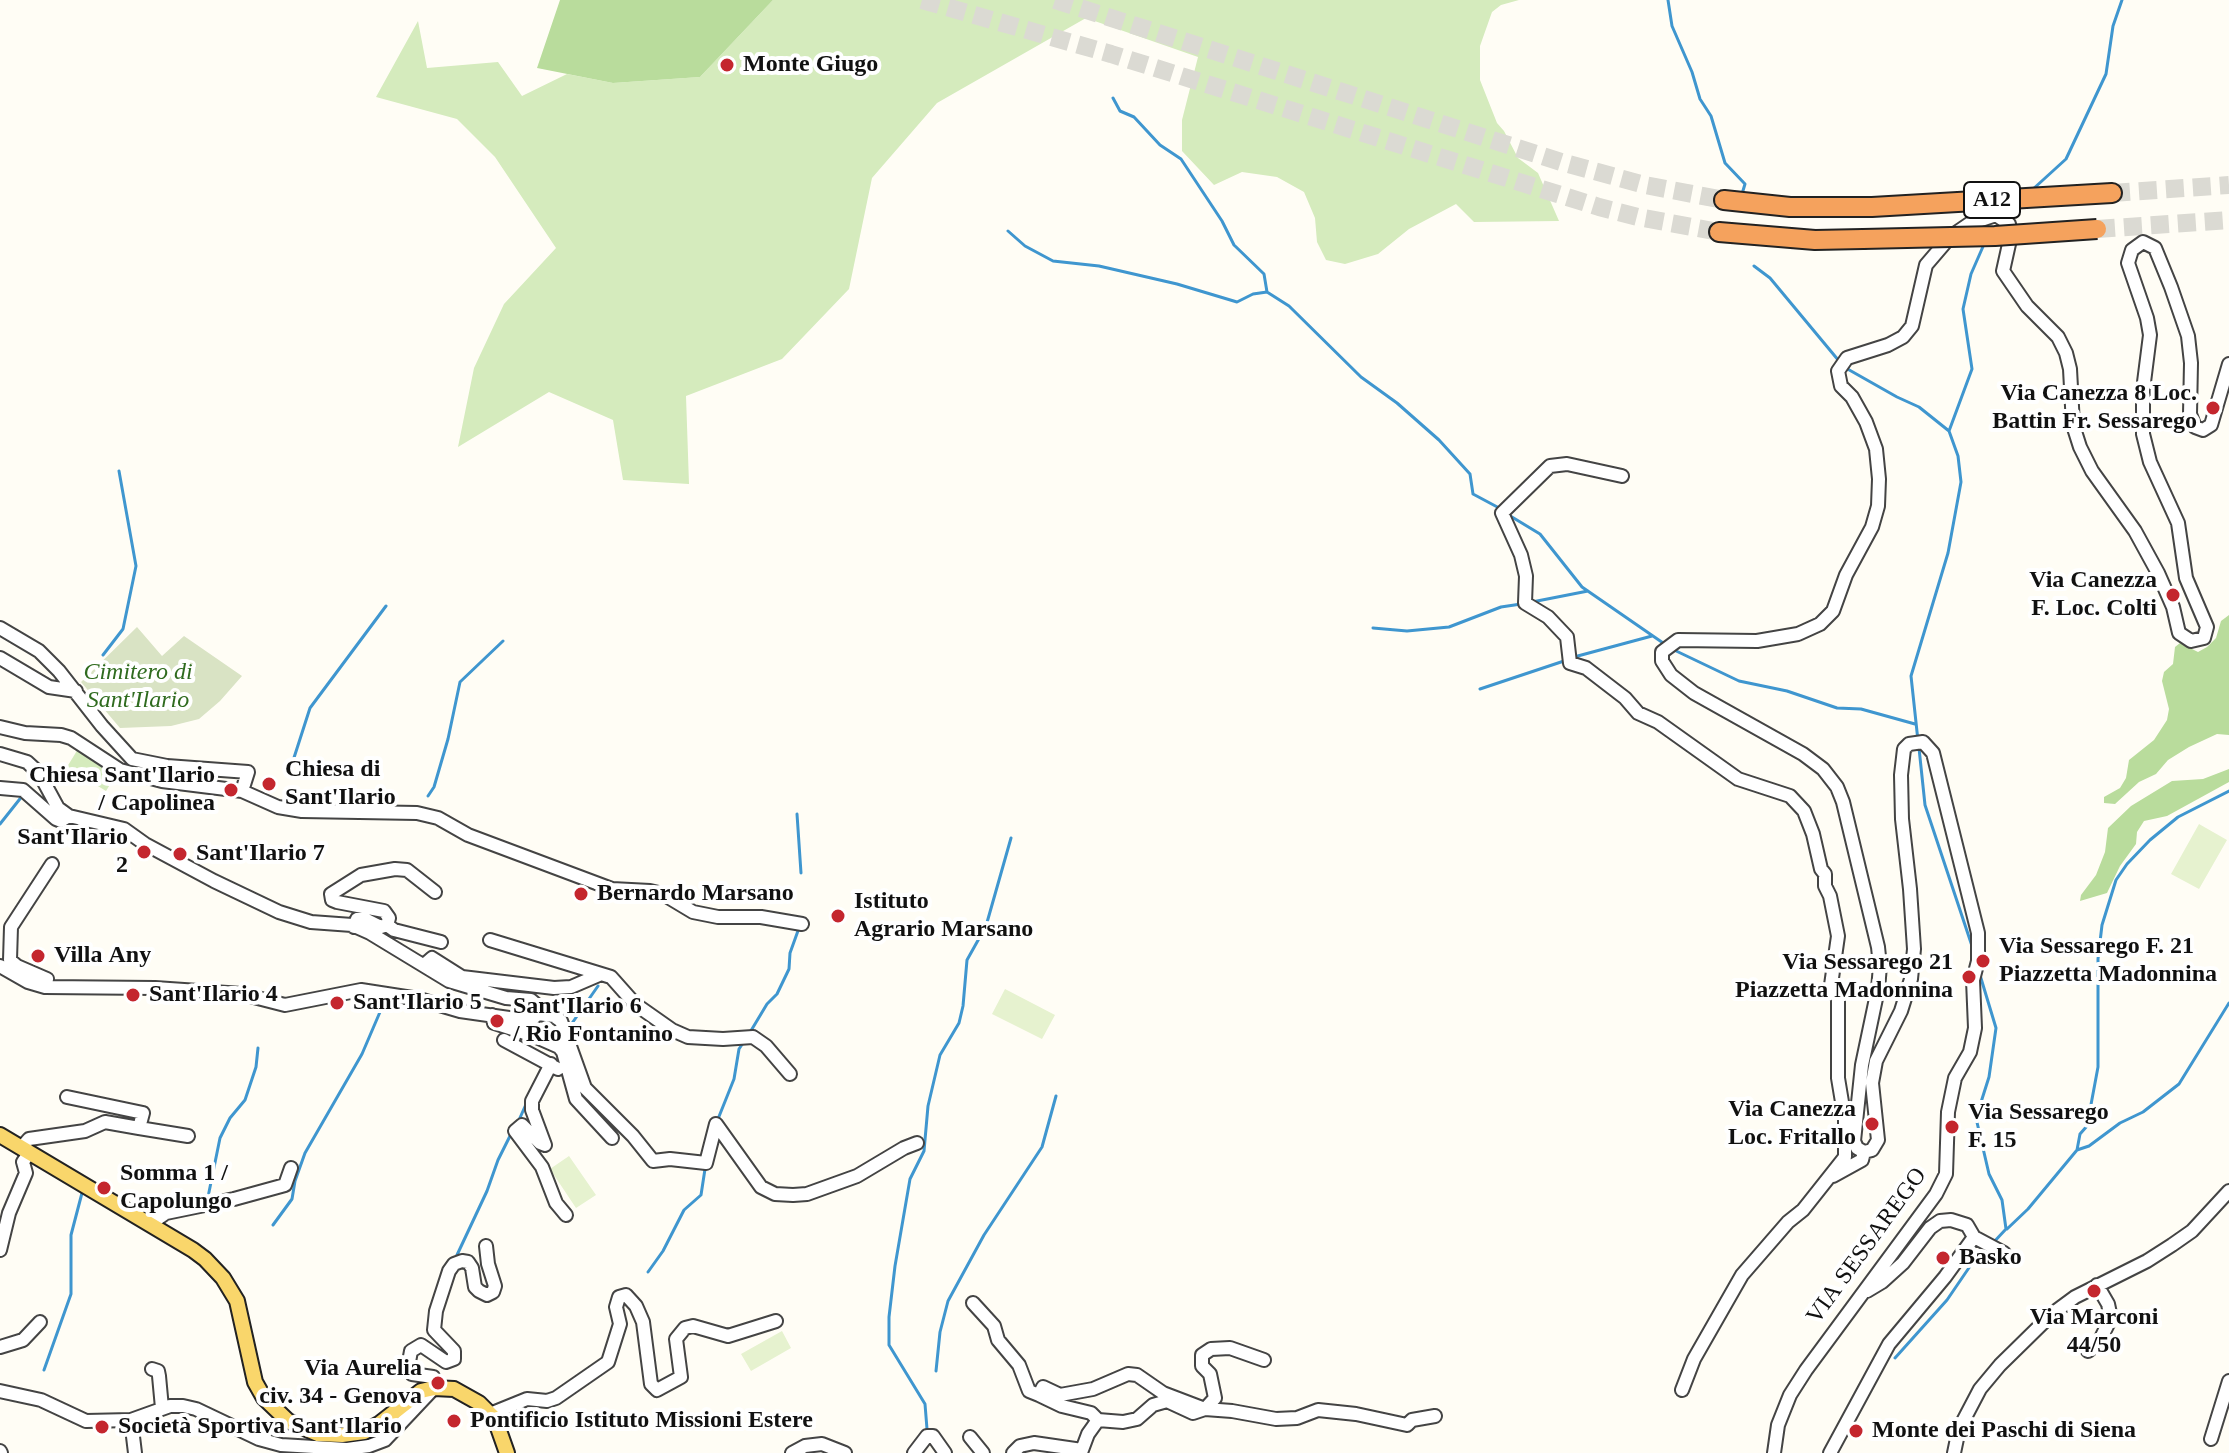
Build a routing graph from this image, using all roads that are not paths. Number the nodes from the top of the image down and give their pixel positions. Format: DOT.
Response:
graph roads {
  1 [pos="2112,193"];
  2 [pos="1724,200"];
  3 [pos="2097,229"];
  4 [pos="1719,232"];
  5 [pos="2229,364"];
  6 [pos="1622,476"];
  7 [pos="0,628"];
  8 [pos="0,658"];
  9 [pos="76,691"];
  10 [pos="0,727"];
  11 [pos="0,754"];
  12 [pos="216,771"];
  13 [pos="210,785"];
  14 [pos="0,788"];
  15 [pos="242,791"];
  16 [pos="69,816"];
  17 [pos="52,864"];
  18 [pos="435,892"];
  19 [pos="6,923"];
  20 [pos="802,924"];
  21 [pos="387,925"];
  22 [pos="354,927"];
  23 [pos="490,940"];
  24 [pos="441,942"];
  25 [pos="424,965"];
  26 [pos="0,966"];
  27 [pos="599,975"];
  28 [pos="45,987"];
  29 [pos="538,1014"];
  30 [pos="492,1015"];
  31 [pos="504,1040"];
  32 [pos="551,1064"];
  33 [pos="790,1074"];
  34 [pos="569,1079"];
  35 [pos="67,1097"];
  36 [pos="139,1128"];
  37 [pos="0,1135"];
  38 [pos="188,1136"];
  39 [pos="612,1138"];
  40 [pos="917,1143"];
  41 [pos="25,1150"];
  42 [pos="1864,1152"];
  43 [pos="291,1168"];
  44 [pos="1830,1177"];
  45 [pos="2229,1191"];
  46 [pos="566,1215"];
  47 [pos="150,1224"];
  48 [pos="486,1246"];
  49 [pos="0,1250"];
  50 [pos="2097,1285"];
  51 [pos="1861,1294"];
  52 [pos="973,1303"];
  53 [pos="776,1321"];
  54 [pos="40,1322"];
  55 [pos="0,1347"];
  56 [pos="2088,1351"];
  57 [pos="1264,1360"];
  58 [pos="152,1369"];
  59 [pos="2229,1381"];
  60 [pos="434,1388"];
  61 [pos="1682,1390"];
  62 [pos="0,1391"];
  63 [pos="1039,1395"];
  64 [pos="162,1408"];
  65 [pos="1205,1409"];
  66 [pos="490,1414"];
  67 [pos="1435,1416"];
  68 [pos="131,1420"];
  69 [pos="1098,1420"];
  70 [pos="970,1437"];
  71 [pos="2211,1439"];
  72 [pos="1084,1451"];
  73 [pos="135,1453"];
  74 [pos="507,1453"];
  75 [pos="792,1453"];
  76 [pos="845,1453"];
  77 [pos="914,1453"];
  78 [pos="945,1453"];
  79 [pos="983,1453"];
  80 [pos="1013,1453"];
  81 [pos="1774,1453"];
  82 [pos="1830,1453"];
  83 [pos="1954,1453"];
  1 -- 2 [label="highway, A12"];
  3 -- 4 [label="highway, A12, bridge"];
  5 -- 42 [label="street"];
  6 -- 44 [label="street"];
  7 -- 9 [label="street"];
  8 -- 9 [label="street"];
  9 -- 12 [label="street"];
  10 -- 13 [label="street"];
  11 -- 16 [label="street"];
  12 -- 13 [label="street"];
  12 -- 15 [label="street"];
  13 -- 15 [label="street"];
  14 -- 16 [label="street"];
  15 -- 20 [label="street"];
  16 -- 22 [label="street"];
  17 -- 19 [label="street"];
  18 -- 21 [label="street"];
  19 -- 28 [label="street"];
  21 -- 22 [label="street"];
  21 -- 24 [label="street"];
  22 -- 25 [label="street"];
  23 -- 27 [label="street"];
  25 -- 27 [label="street"];
  25 -- 29 [label="street"];
  26 -- 28 [label="street"];
  27 -- 33 [label="street"];
  28 -- 30 [label="street"];
  29 -- 30 [label="street"];
  29 -- 40 [label="street"];
  30 -- 34 [label="street"];
  31 -- 32 [label="street"];
  32 -- 34 [label="street"];
  32 -- 46 [label="street"];
  34 -- 39 [label="street"];
  35 -- 36 [label="street"];
  36 -- 38 [label="street"];
  36 -- 41 [label="street"];
  37 -- 41 [label="main road"];
  41 -- 47 [label="main road"];
  41 -- 49 [label="street"];
  42 -- 44 [label="street"];
  42 -- 51 [label="street, VIA SESSAREGO"];
  43 -- 47 [label="street"];
  44 -- 61 [label="street"];
  45 -- 50 [label="street"];
  47 -- 60 [label="main road"];
  48 -- 60 [label="street"];
  50 -- 56 [label="street"];
  50 -- 83 [label="street"];
  51 -- 81 [label="street, VIA SESSAREGO"];
  51 -- 82 [label="street"];
  52 -- 63 [label="street"];
  53 -- 66 [label="street"];
  54 -- 55 [label="street"];
  57 -- 65 [label="street"];
  58 -- 64 [label="street"];
  59 -- 71 [label="street"];
  60 -- 64 [label="street"];
  60 -- 66 [label="main road"];
  62 -- 68 [label="street"];
  63 -- 65 [label="street"];
  63 -- 69 [label="street"];
  64 -- 68 [label="street"];
  65 -- 67 [label="street"];
  65 -- 69 [label="street"];
  66 -- 74 [label="main road"];
  68 -- 73 [label="street"];
  69 -- 72 [label="street"];
  70 -- 79 [label="street"];
  72 -- 80 [label="street"];
  75 -- 76 [label="street"];
  77 -- 78 [label="street"];
}
